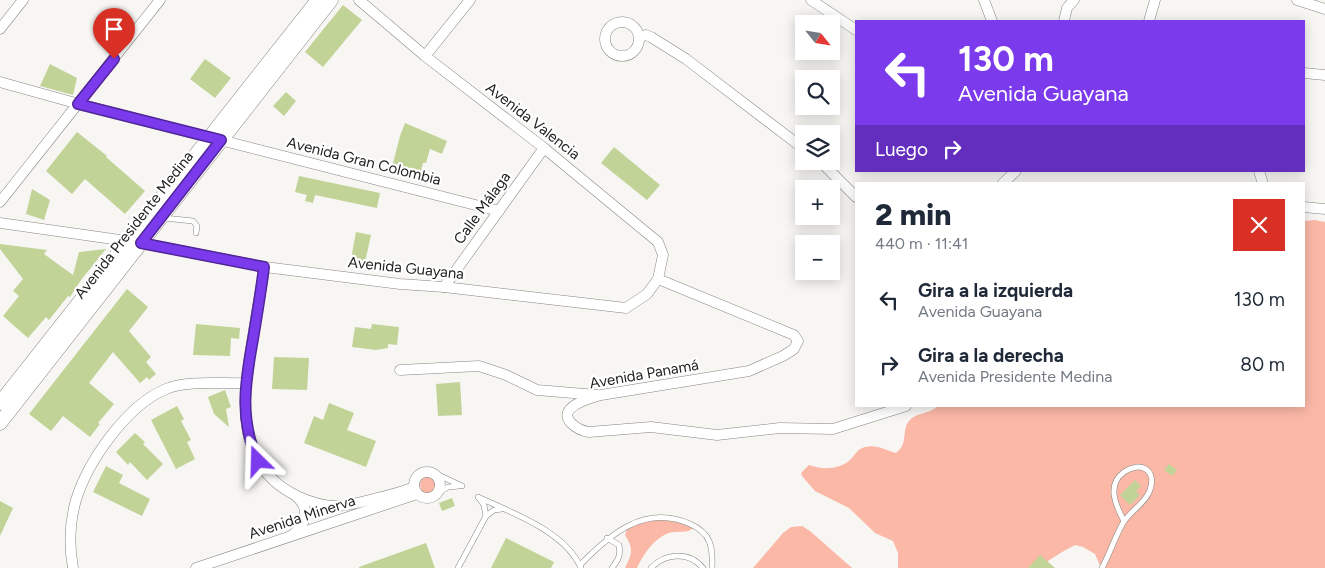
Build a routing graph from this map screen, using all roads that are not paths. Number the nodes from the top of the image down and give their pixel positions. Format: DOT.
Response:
graph roads {
  1 [pos="23,0"];
  2 [pos="160,0"];
  3 [pos="318,0"];
  4 [pos="331,0"];
  5 [pos="359,0"];
  6 [pos="470,0"];
  7 [pos="811,0"];
  8 [pos="984,0"];
  9 [pos="1074,0"];
  10 [pos="1155,0"];
  11 [pos="1297,0"];
  12 [pos="1325,9"];
  13 [pos="992,20"];
  14 [pos="1064,20"];
  15 [pos="1149,20"];
  16 [pos="0,29"];
  17 [pos="855,29"];
  18 [pos="640,37"];
  19 [pos="425,56"];
  20 [pos="1305,73"];
  21 [pos="1325,75"];
  22 [pos="0,82"];
  23 [pos="78,104"];
  24 [pos="215,138"];
  25 [pos="795,142"];
  26 [pos="544,148"];
  27 [pos="829,170"];
  28 [pos="1015,172"];
  29 [pos="1004,182"];
  30 [pos="855,196"];
  31 [pos="0,202"];
  32 [pos="1305,207"];
  33 [pos="1325,209"];
  34 [pos="499,210"];
  35 [pos="161,218"];
  36 [pos="0,223"];
  37 [pos="196,233"];
  38 [pos="135,242"];
  39 [pos="264,267"];
  40 [pos="658,279"];
  41 [pos="444,287"];
  42 [pos="400,370"];
  43 [pos="246,383"];
  44 [pos="601,395"];
  45 [pos="0,403"];
  46 [pos="903,407"];
  47 [pos="0,423"];
  48 [pos="434,473"];
  49 [pos="416,491"];
  50 [pos="292,494"];
  51 [pos="436,494"];
  52 [pos="503,508"];
  53 [pos="486,516"];
  54 [pos="1124,521"];
  55 [pos="288,538"];
  56 [pos="607,538"];
  57 [pos="581,567"];
  58 [pos="74,568"];
  59 [pos="196,568"];
  60 [pos="458,568"];
  61 [pos="612,568"];
  62 [pos="651,568"];
  63 [pos="703,568"];
  64 [pos="712,568"];
  65 [pos="1102,568"];
  1 -- 16 [label="street"];
  2 -- 23 [label="street"];
  3 -- 24 [label="street, Avenida Presidente Medina"];
  4 -- 24 [label="street, Avenida Presidente Medina"];
  5 -- 19 [label="street, Avenida Valencia"];
  6 -- 19 [label="street"];
  7 -- 17 [label="street"];
  8 -- 13 [label="street"];
  9 -- 14 [label="street"];
  10 -- 15 [label="street"];
  11 -- 12 [label="street"];
  18 -- 25 [label="street"];
  19 -- 26 [label="street, Avenida Valencia"];
  20 -- 21 [label="street"];
  22 -- 23 [label="street, Avenida Gran Colombia"];
  23 -- 24 [label="street, Avenida Gran Colombia"];
  23 -- 31 [label="street"];
  24 -- 34 [label="street, Avenida Gran Colombia"];
  24 -- 35 [label="street, Avenida Presidente Medina"];
  24 -- 38 [label="street, Avenida Presidente Medina"];
  26 -- 34 [label="street, Calle Málaga"];
  26 -- 40 [label="street, Avenida Valencia"];
  27 -- 30 [label="street"];
  28 -- 29 [label="street"];
  32 -- 33 [label="street"];
  34 -- 41 [label="street, Calle Málaga"];
  35 -- 37 [label="lane"];
  35 -- 38 [label="street, Avenida Presidente Medina"];
  36 -- 38 [label="street, Avenida Guayana"];
  38 -- 39 [label="street, Avenida Guayana"];
  38 -- 45 [label="street, Avenida Presidente Medina"];
  38 -- 47 [label="street, Avenida Presidente Medina"];
  39 -- 41 [label="street, Avenida Guayana"];
  39 -- 43 [label="street"];
  40 -- 41 [label="street, Avenida Guayana"];
  40 -- 44 [label="street, Avenida Panamá"];
  42 -- 44 [label="street"];
  43 -- 50 [label="street"];
  43 -- 58 [label="street"];
  44 -- 46 [label="street, Avenida Panamá"];
  48 -- 49 [label="street"];
  48 -- 51 [label="street"];
  48 -- 51 [label="lane"];
  49 -- 50 [label="street"];
  49 -- 51 [label="street"];
  49 -- 55 [label="street, Avenida Minerva"];
  50 -- 55 [label="street"];
  52 -- 53 [label="lane"];
  52 -- 53 [label="lane"];
  52 -- 57 [label="lane"];
  53 -- 60 [label="lane"];
  54 -- 54 [label="lane"];
  54 -- 65 [label="lane"];
  55 -- 59 [label="street, Avenida Minerva"];
  56 -- 57 [label="lane"];
  56 -- 61 [label="lane"];
  56 -- 64 [label="lane"];
  62 -- 63 [label="lane"];
}
